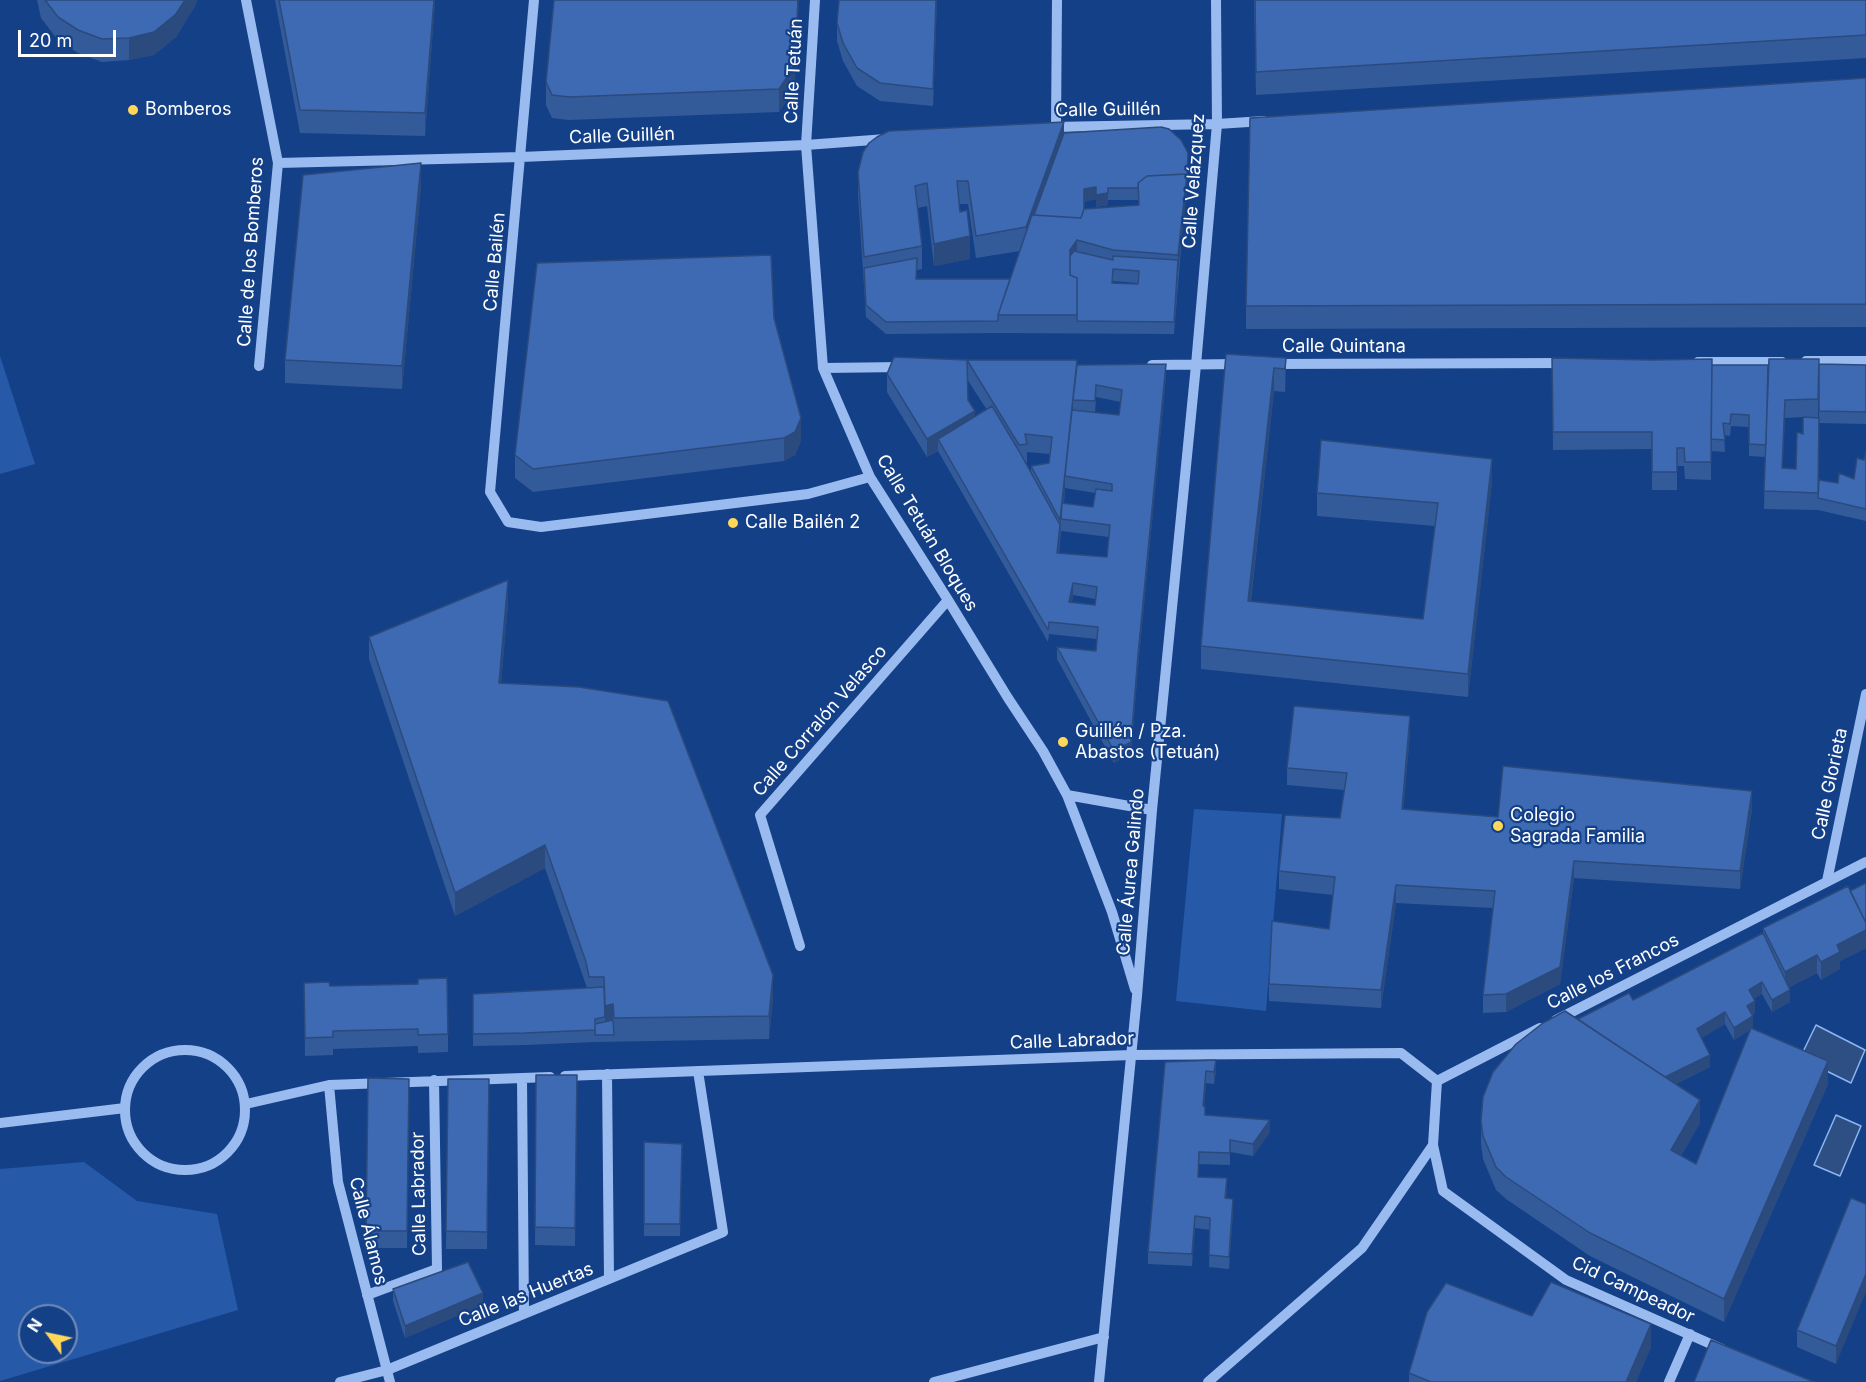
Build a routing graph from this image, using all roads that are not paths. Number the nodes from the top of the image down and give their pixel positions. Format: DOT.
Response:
graph roads {
  1 [pos="246,0"];
  2 [pos="534,0"];
  3 [pos="815,0"];
  4 [pos="1057,0"];
  5 [pos="1216,0"];
  6 [pos="1276,120"];
  7 [pos="1217,124"];
  8 [pos="1056,127"];
  9 [pos="1044,128"];
  10 [pos="901,138"];
  11 [pos="806,145"];
  12 [pos="521,157"];
  13 [pos="278,163"];
  14 [pos="1866,361"];
  15 [pos="1686,362"];
  16 [pos="1579,363"];
  17 [pos="1137,365"];
  18 [pos="1196,365"];
  19 [pos="259,366"];
  20 [pos="916,367"];
  21 [pos="823,368"];
  22 [pos="870,477"];
  23 [pos="948,600"];
  24 [pos="1866,694"];
  25 [pos="1066,795"];
  26 [pos="1152,810"];
  27 [pos="1866,862"];
  28 [pos="1827,881"];
  29 [pos="800,946"];
  30 [pos="1137,996"];
  31 [pos="1131,1055"];
  32 [pos="698,1071"];
  33 [pos="607,1074"];
  34 [pos="522,1078"];
  35 [pos="434,1080"];
  36 [pos="1437,1081"];
  37 [pos="329,1084"];
  38 [pos="246,1104"];
  39 [pos="125,1108"];
  40 [pos="0,1123"];
  41 [pos="1432,1145"];
  42 [pos="609,1279"];
  43 [pos="367,1295"];
  44 [pos="524,1313"];
  45 [pos="1690,1334"];
  46 [pos="1104,1337"];
  47 [pos="1732,1353"];
  48 [pos="387,1370"];
  49 [pos="1100,1381"];
  50 [pos="340,1382"];
  51 [pos="390,1382"];
  52 [pos="934,1382"];
  53 [pos="1208,1382"];
  54 [pos="1669,1382"];
  1 -- 13 [label="street, Calle de los Bomberos"];
  2 -- 12 [label="street, Calle Bailén"];
  3 -- 11 [label="street, Calle Tetuán"];
  4 -- 8 [label="street"];
  5 -- 7 [label="street, Calle Velázquez"];
  6 -- 7 [label="street, Calle Guillén"];
  7 -- 8 [label="street, Calle Guillén"];
  7 -- 18 [label="street, Calle Velázquez"];
  8 -- 9 [label="street, Calle Guillén"];
  10 -- 11 [label="street, Calle Guillén"];
  11 -- 12 [label="street, Calle Guillén"];
  11 -- 21 [label="street, Calle Tetuán Bloques"];
  12 -- 13 [label="street, Calle Guillén"];
  12 -- 22 [label="street, Calle Bailén"];
  13 -- 19 [label="street, Calle de los Bomberos"];
  14 -- 15 [label="street"];
  16 -- 18 [label="street, Calle Quintana"];
  17 -- 18 [label="street, Calle Quintana"];
  18 -- 26 [label="street, Calle Áurea Galindo"];
  20 -- 21 [label="street"];
  21 -- 22 [label="street, Calle Tetuán Bloques"];
  22 -- 23 [label="street, Calle Tetuán Bloques"];
  23 -- 25 [label="street, Calle Tetuán Bloques"];
  23 -- 29 [label="street, Calle Corralón Velasco"];
  24 -- 28 [label="street, Calle Glorieta"];
  25 -- 26 [label="street"];
  25 -- 30 [label="street, Calle Tetuán Bloques"];
  26 -- 30 [label="street, Calle Áurea Galindo"];
  27 -- 28 [label="street, Calle los Francos"];
  28 -- 36 [label="street, Calle los Francos"];
  30 -- 31 [label="street, Calle Áurea Galindo"];
  31 -- 32 [label="street, Calle Labrador"];
  31 -- 36 [label="street, Calle Labrador"];
  31 -- 46 [label="street, Calle Áurea Galindo"];
  32 -- 33 [label="street, Calle Labrador"];
  32 -- 42 [label="street, Calle las Huertas"];
  33 -- 34 [label="street, Calle Labrador"];
  33 -- 42 [label="street"];
  34 -- 35 [label="street, Calle Labrador"];
  34 -- 44 [label="street"];
  35 -- 37 [label="street, Calle Labrador"];
  35 -- 43 [label="street, Calle Labrador"];
  36 -- 41 [label="street"];
  37 -- 38 [label="street, Calle Labrador"];
  37 -- 43 [label="street, Calle Álamos"];
  38 -- 39 [label="street"];
  38 -- 39 [label="street"];
  39 -- 40 [label="street"];
  41 -- 45 [label="street, Cid Campeador"];
  41 -- 53 [label="street"];
  42 -- 44 [label="street, Calle las Huertas"];
  43 -- 48 [label="street, Calle Álamos"];
  44 -- 48 [label="street, Calle las Huertas"];
  45 -- 47 [label="street, Cid Campeador"];
  45 -- 54 [label="street"];
  46 -- 49 [label="street, Calle Áurea Galindo"];
  46 -- 52 [label="street"];
  48 -- 50 [label="street, Calle las Huertas"];
  48 -- 51 [label="street, Calle Álamos"];
}
